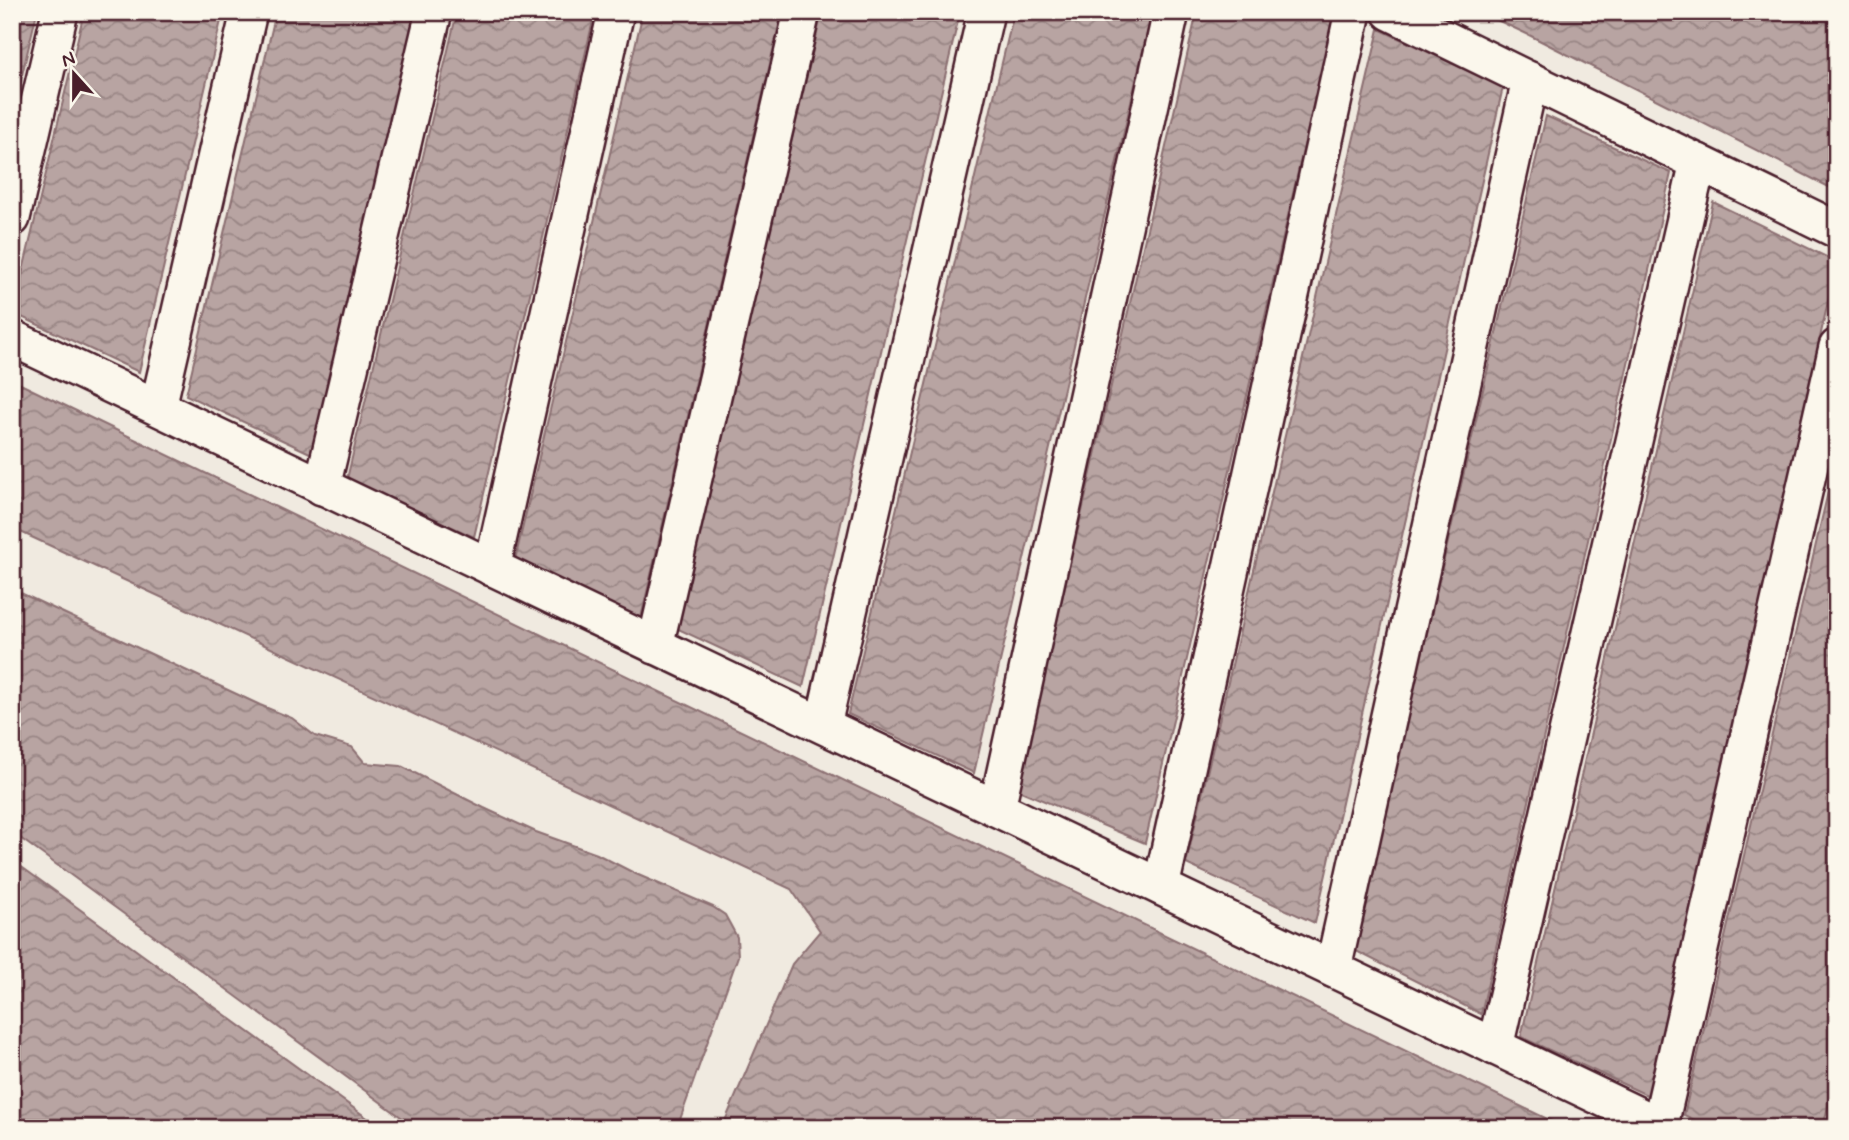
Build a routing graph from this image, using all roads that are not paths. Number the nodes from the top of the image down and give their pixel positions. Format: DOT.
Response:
graph roads {
  1 [pos="60,12"];
  2 [pos="249,12"];
  3 [pos="434,12"];
  4 [pos="616,12"];
  5 [pos="802,12"];
  6 [pos="986,12"];
  7 [pos="1171,12"];
  8 [pos="1353,12"];
  9 [pos="1390,12"];
  10 [pos="1530,80"];
  11 [pos="1698,162"];
  12 [pos="12,218"];
  13 [pos="1837,230"];
  14 [pos="12,338"];
  15 [pos="1837,347"];
  16 [pos="159,407"];
  17 [pos="322,487"];
  18 [pos="492,568"];
  19 [pos="654,646"];
  20 [pos="823,724"];
  21 [pos="997,808"];
  22 [pos="1161,887"];
  23 [pos="1334,969"];
  24 [pos="1495,1047"];
  25 [pos="1662,1127"];
  1 -- 12 [label="lane"];
  2 -- 16 [label="lane"];
  3 -- 17 [label="lane"];
  4 -- 18 [label="lane"];
  5 -- 19 [label="lane"];
  6 -- 20 [label="lane"];
  7 -- 21 [label="lane"];
  8 -- 22 [label="lane"];
  9 -- 10 [label="lane"];
  10 -- 11 [label="lane"];
  10 -- 23 [label="lane"];
  11 -- 13 [label="lane"];
  11 -- 24 [label="lane"];
  14 -- 16 [label="lane"];
  15 -- 25 [label="lane"];
  16 -- 17 [label="lane"];
  17 -- 18 [label="lane"];
  18 -- 19 [label="lane"];
  19 -- 20 [label="lane"];
  20 -- 21 [label="lane"];
  21 -- 22 [label="lane"];
  22 -- 23 [label="lane"];
  23 -- 24 [label="lane"];
  24 -- 25 [label="lane"];
}
